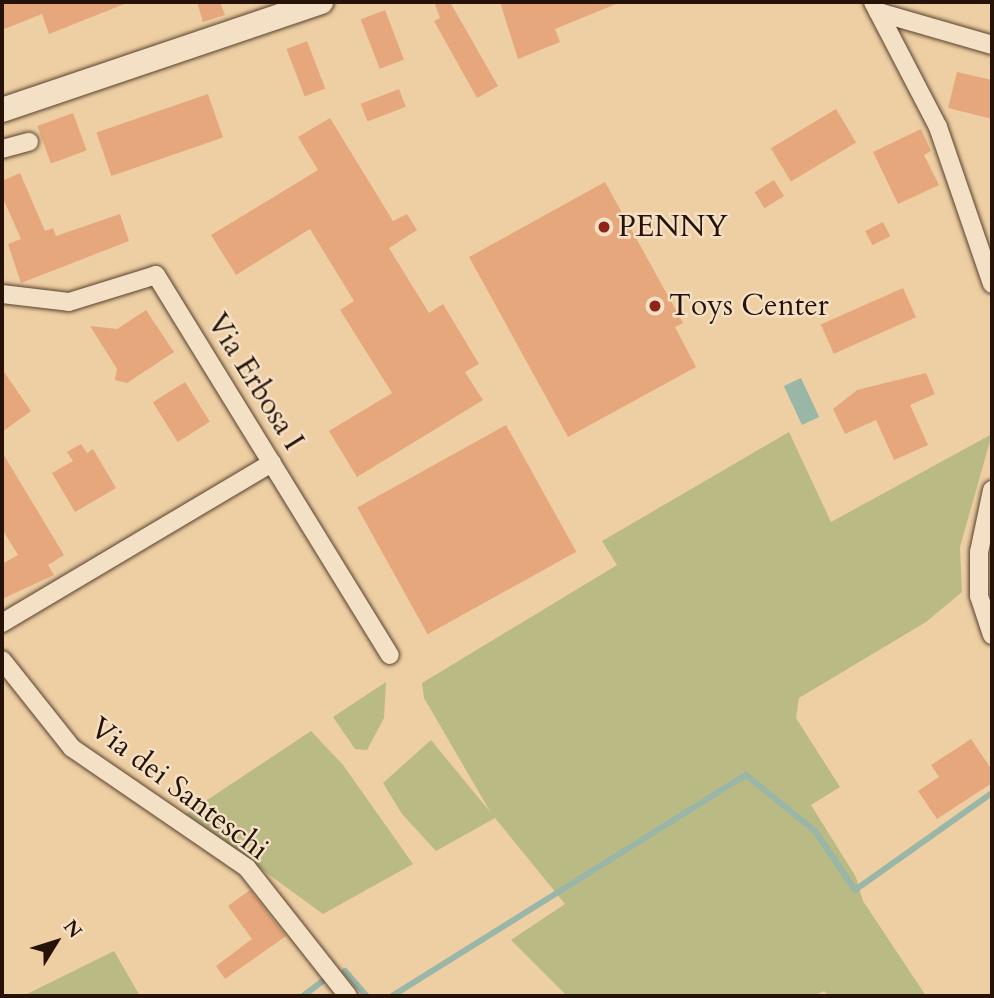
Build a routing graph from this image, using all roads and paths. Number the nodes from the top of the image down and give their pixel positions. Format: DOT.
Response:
graph roads {
  1 [pos="321,2"];
  2 [pos="875,7"];
  3 [pos="992,45"];
  4 [pos="2,110"];
  5 [pos="29,142"];
  6 [pos="2,149"];
  7 [pos="992,284"];
  8 [pos="2,294"];
  9 [pos="272,463"];
  10 [pos="992,490"];
  11 [pos="2,623"];
  12 [pos="992,635"];
  13 [pos="390,655"];
  14 [pos="2,660"];
  15 [pos="348,996"];
  1 -- 4 [label="main road"];
  2 -- 3 [label="street"];
  2 -- 7 [label="street"];
  5 -- 6 [label="street"];
  8 -- 9 [label="street, Via Erbosa I"];
  9 -- 11 [label="street"];
  9 -- 13 [label="street, Via Erbosa I"];
  10 -- 12 [label="street"];
  14 -- 15 [label="street, Via dei Santeschi"];
}
